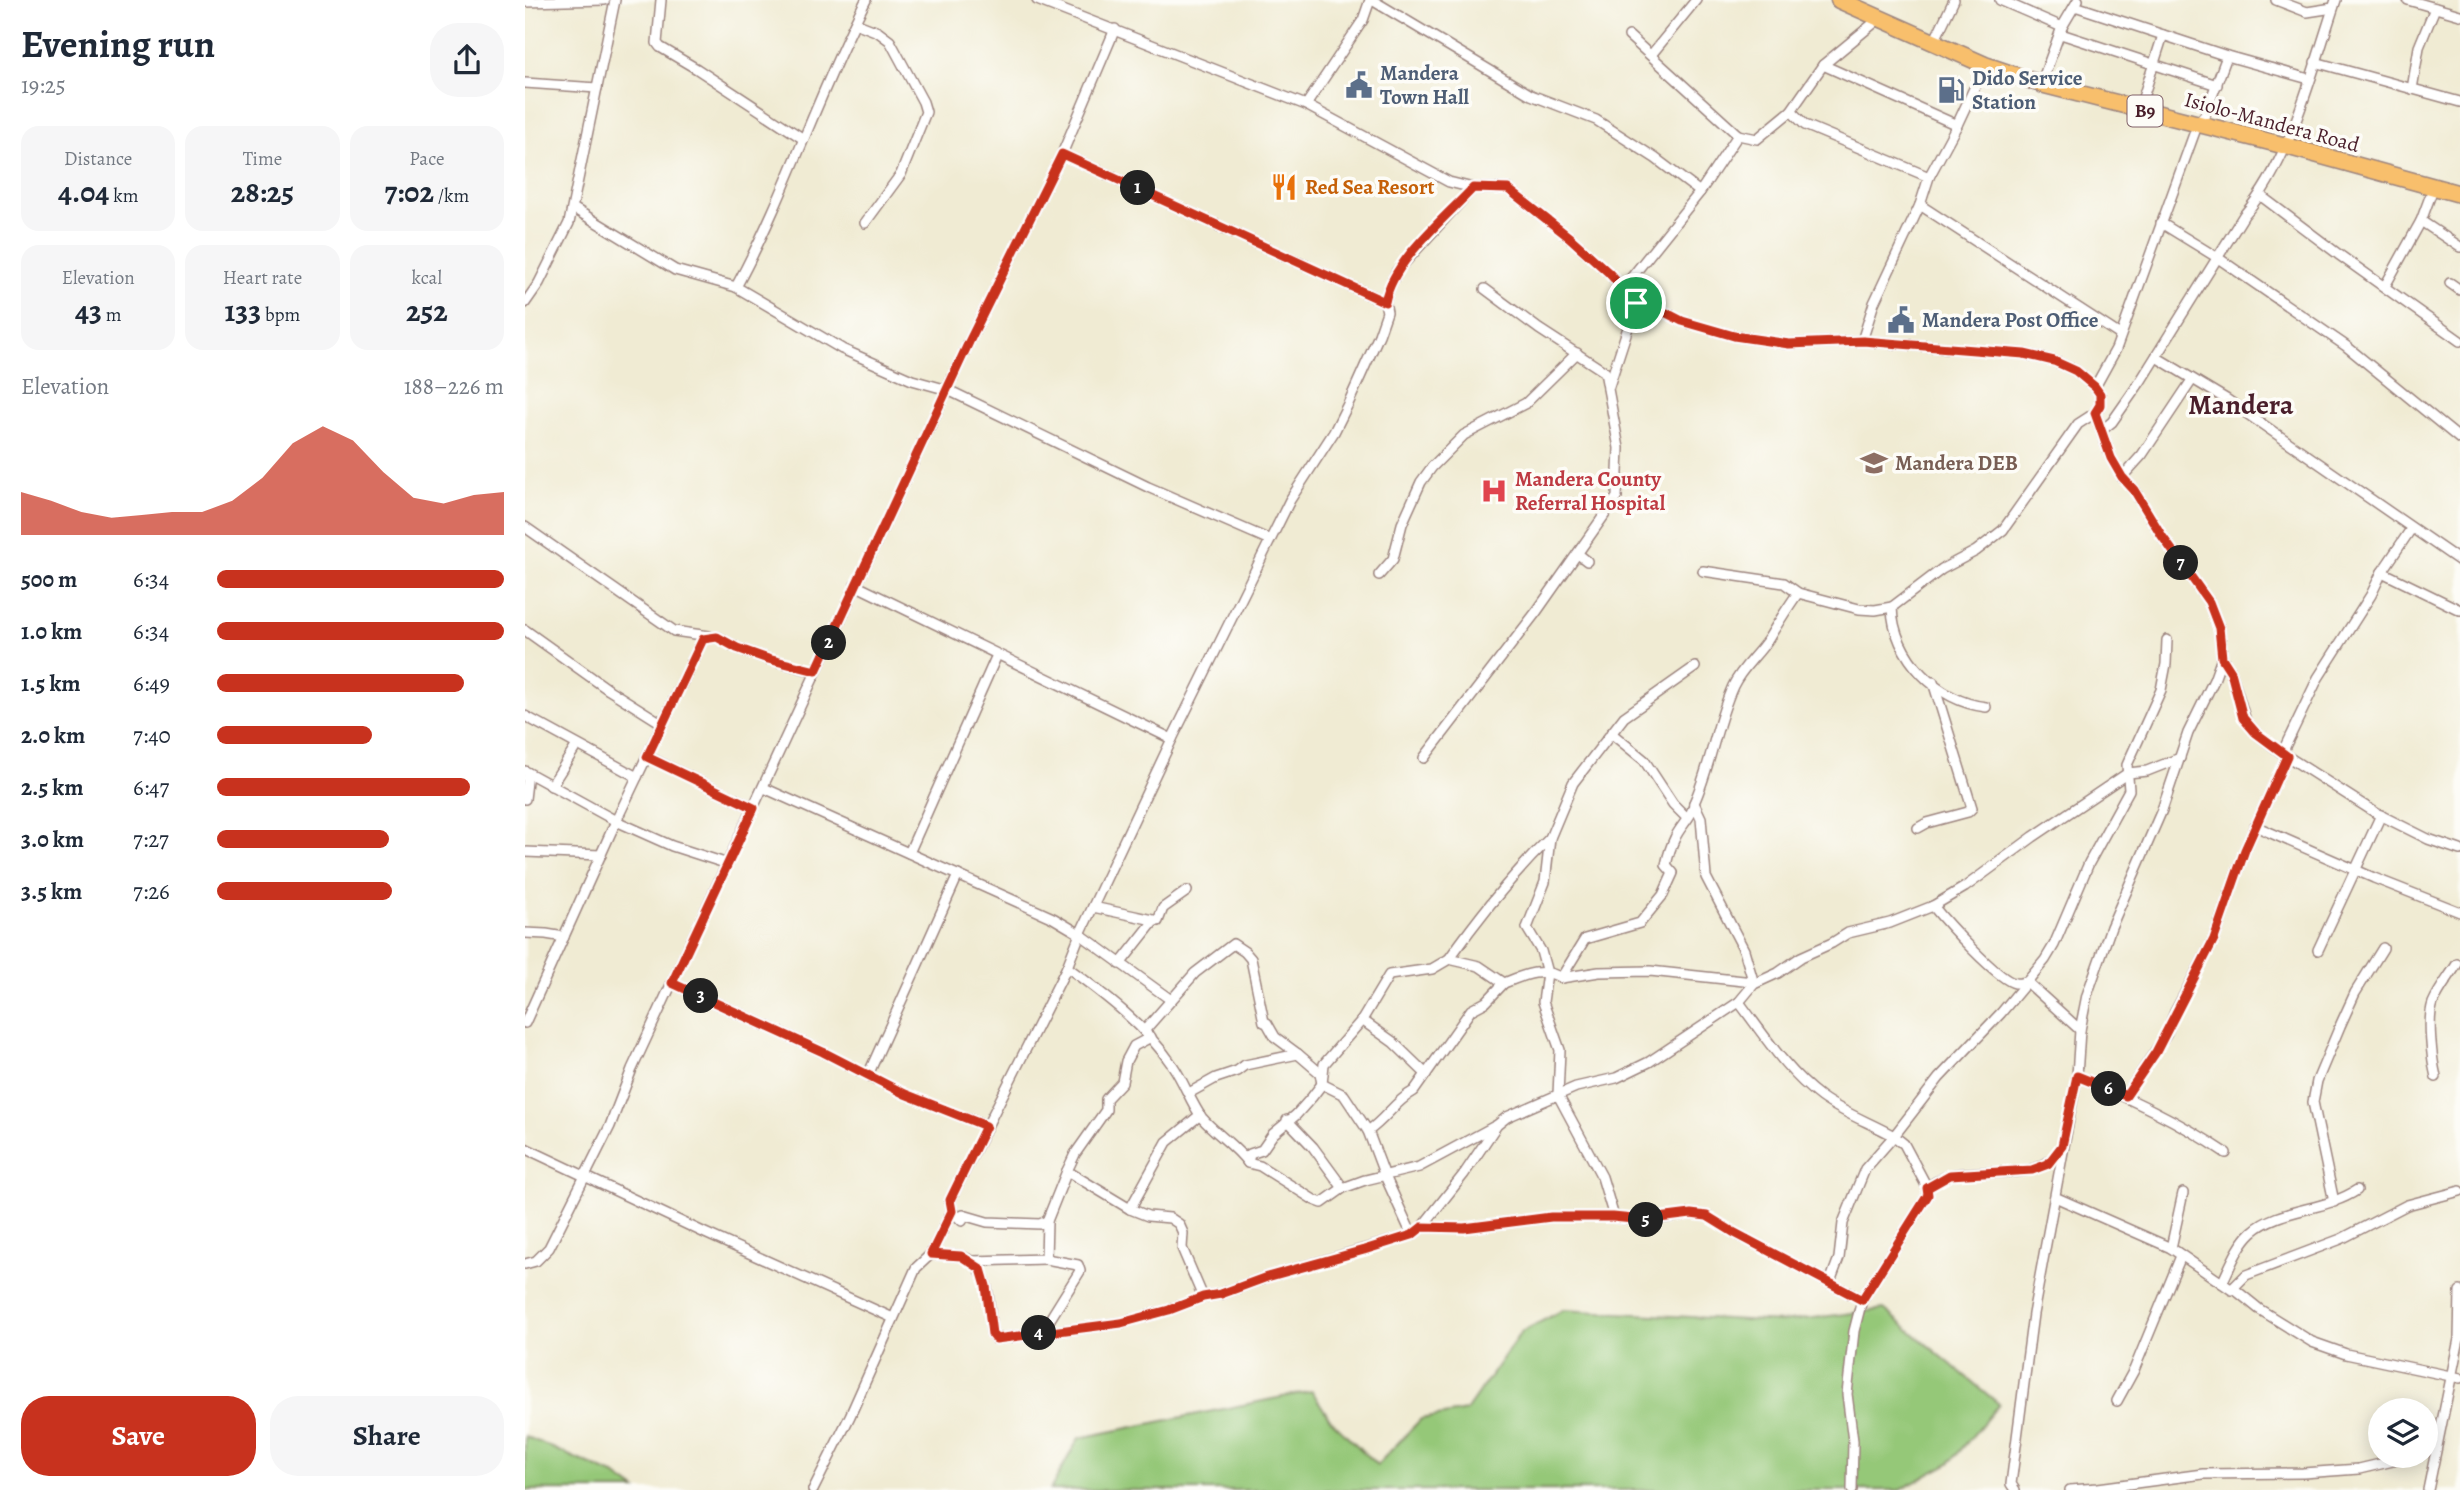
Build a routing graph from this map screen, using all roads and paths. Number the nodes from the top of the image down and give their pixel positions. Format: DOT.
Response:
graph roads {
  1 [pos="605,0"];
  2 [pos="615,0"];
  3 [pos="661,0"];
  4 [pos="866,0"];
  5 [pos="1037,0"];
  6 [pos="1371,0"];
  7 [pos="1696,0"];
  8 [pos="1839,0"];
  9 [pos="1954,0"];
  10 [pos="2000,0"];
  11 [pos="2276,0"];
  12 [pos="2408,0"];
  13 [pos="585,1"];
  14 [pos="525,2"];
  15 [pos="2076,3"];
  16 [pos="2334,4"];
  17 [pos="2435,8"];
  18 [pos="2460,15"];
  19 [pos="1880,18"];
  20 [pos="855,23"];
  21 [pos="1115,29"];
  22 [pos="2062,30"];
  23 [pos="2163,35"];
  24 [pos="1629,36"];
  25 [pos="1934,42"];
  26 [pos="1651,55"];
  27 [pos="2227,56"];
  28 [pos="2315,62"];
  29 [pos="2153,64"];
  30 [pos="1823,65"];
  31 [pos="1985,65"];
  32 [pos="2309,79"];
  33 [pos="525,83"];
  34 [pos="2041,84"];
  35 [pos="2217,85"];
  36 [pos="597,88"];
  37 [pos="2412,89"];
  38 [pos="2460,102"];
  39 [pos="1305,105"];
  40 [pos="2139,110"];
  41 [pos="1790,111"];
  42 [pos="2198,123"];
  43 [pos="1957,125"];
  44 [pos="1738,135"];
  45 [pos="803,138"];
  46 [pos="2286,146"];
  47 [pos="1062,154"];
  48 [pos="1929,177"];
  49 [pos="2434,186"];
  50 [pos="1473,188"];
  51 [pos="1700,192"];
  52 [pos="2460,194"];
  53 [pos="2261,196"];
  54 [pos="1920,205"];
  55 [pos="573,208"];
  56 [pos="2421,221"];
  57 [pos="865,223"];
  58 [pos="2161,223"];
  59 [pos="2460,247"];
  60 [pos="2218,258"];
  61 [pos="2450,283"];
  62 [pos="2385,286"];
  63 [pos="736,287"];
  64 [pos="1623,288"];
  65 [pos="1485,289"];
  66 [pos="2460,290"];
  67 [pos="1385,302"];
  68 [pos="525,303"];
  69 [pos="1636,303"];
  70 [pos="2120,335"];
  71 [pos="1863,341"];
  72 [pos="2460,341"];
  73 [pos="1577,353"];
  74 [pos="2156,357"];
  75 [pos="2192,380"];
  76 [pos="2095,387"];
  77 [pos="1608,389"];
  78 [pos="947,390"];
  79 [pos="2095,413"];
  80 [pos="2102,430"];
  81 [pos="2460,439"];
  82 [pos="2122,477"];
  83 [pos="525,527"];
  84 [pos="2411,529"];
  85 [pos="1270,540"];
  86 [pos="1578,554"];
  87 [pos="1587,561"];
  88 [pos="2460,561"];
  89 [pos="1703,571"];
  90 [pos="2382,572"];
  91 [pos="1379,575"];
  92 [pos="855,585"];
  93 [pos="1798,593"];
  94 [pos="1892,607"];
  95 [pos="2460,610"];
  96 [pos="525,630"];
  97 [pos="717,637"];
  98 [pos="2167,640"];
  99 [pos="997,655"];
  100 [pos="2222,658"];
  101 [pos="1695,667"];
  102 [pos="816,671"];
  103 [pos="1933,682"];
  104 [pos="1986,708"];
  105 [pos="525,716"];
  106 [pos="663,724"];
  107 [pos="1611,733"];
  108 [pos="1172,739"];
  109 [pos="577,745"];
  110 [pos="2284,755"];
  111 [pos="647,757"];
  112 [pos="1424,758"];
  113 [pos="2180,758"];
  114 [pos="527,772"];
  115 [pos="2128,773"];
  116 [pos="637,776"];
  117 [pos="551,786"];
  118 [pos="764,788"];
  119 [pos="525,799"];
  120 [pos="1694,803"];
  121 [pos="754,808"];
  122 [pos="2381,815"];
  123 [pos="1687,818"];
  124 [pos="616,821"];
  125 [pos="2255,826"];
  126 [pos="1918,828"];
  127 [pos="1550,838"];
  128 [pos="2460,850"];
  129 [pos="525,852"];
  130 [pos="909,853"];
  131 [pos="601,855"];
  132 [pos="727,864"];
  133 [pos="2356,870"];
  134 [pos="958,875"];
  135 [pos="1188,891"];
  136 [pos="1933,906"];
  137 [pos="1093,907"];
  138 [pos="2460,912"];
  139 [pos="1154,921"];
  140 [pos="525,933"];
  141 [pos="1080,934"];
  142 [pos="564,937"];
  143 [pos="2383,948"];
  144 [pos="2318,950"];
  145 [pos="1449,959"];
  146 [pos="1120,964"];
  147 [pos="2459,964"];
  148 [pos="1067,967"];
  149 [pos="1547,973"];
  150 [pos="1562,978"];
  151 [pos="2027,982"];
  152 [pos="672,983"];
  153 [pos="1504,983"];
  154 [pos="1754,983"];
  155 [pos="1171,1000"];
  156 [pos="1739,1002"];
  157 [pos="526,1020"];
  158 [pos="1362,1020"];
  159 [pos="2080,1030"];
  160 [pos="1147,1034"];
  161 [pos="1298,1054"];
  162 [pos="1426,1074"];
  163 [pos="868,1075"];
  164 [pos="2077,1076"];
  165 [pos="2436,1077"];
  166 [pos="1322,1084"];
  167 [pos="1189,1093"];
  168 [pos="1558,1095"];
  169 [pos="2126,1096"];
  170 [pos="1200,1115"];
  171 [pos="1287,1121"];
  172 [pos="1497,1125"];
  173 [pos="986,1126"];
  174 [pos="1368,1131"];
  175 [pos="1894,1136"];
  176 [pos="2062,1146"];
  177 [pos="525,1148"];
  178 [pos="2226,1153"];
  179 [pos="1248,1163"];
  180 [pos="1067,1171"];
  181 [pos="1385,1176"];
  182 [pos="585,1178"];
  183 [pos="1343,1188"];
  184 [pos="1927,1188"];
  185 [pos="2357,1190"];
  186 [pos="2460,1191"];
  187 [pos="2183,1194"];
  188 [pos="2055,1197"];
  189 [pos="2335,1202"];
  190 [pos="1130,1209"];
  191 [pos="952,1211"];
  192 [pos="1613,1217"];
  193 [pos="1047,1221"];
  194 [pos="1422,1227"];
  195 [pos="1412,1235"];
  196 [pos="2171,1248"];
  197 [pos="931,1254"];
  198 [pos="2181,1256"];
  199 [pos="1046,1259"];
  200 [pos="972,1261"];
  201 [pos="525,1264"];
  202 [pos="1830,1282"];
  203 [pos="2222,1283"];
  204 [pos="2233,1288"];
  205 [pos="2460,1291"];
  206 [pos="1203,1297"];
  207 [pos="1862,1300"];
  208 [pos="893,1318"];
  209 [pos="1042,1332"];
  210 [pos="2459,1338"];
  211 [pos="2456,1378"];
  212 [pos="2117,1401"];
  213 [pos="2438,1429"];
  214 [pos="2368,1467"];
  215 [pos="2429,1468"];
  216 [pos="813,1490"];
  217 [pos="1852,1490"];
  218 [pos="2015,1490"];
  219 [pos="2070,1490"];
  220 [pos="2428,1490"];
  1 -- 13 [label="street"];
  2 -- 36 [label="street"];
  3 -- 45 [label="street"];
  4 -- 20 [label="street"];
  5 -- 21 [label="street"];
  6 -- 39 [label="street"];
  6 -- 51 [label="street"];
  7 -- 26 [label="street"];
  8 -- 19 [label="highway, Isiolo-Mandera Road / B9"];
  9 -- 25 [label="street"];
  10 -- 22 [label="street"];
  11 -- 16 [label="street"];
  12 -- 17 [label="street"];
  13 -- 14 [label="street"];
  15 -- 22 [label="street"];
  15 -- 23 [label="street"];
  16 -- 28 [label="street"];
  17 -- 18 [label="street"];
  17 -- 37 [label="street"];
  19 -- 25 [label="highway, Isiolo-Mandera Road / B9"];
  19 -- 30 [label="street"];
  20 -- 45 [label="street"];
  20 -- 57 [label="street"];
  21 -- 39 [label="street"];
  21 -- 47 [label="street"];
  22 -- 29 [label="street"];
  22 -- 34 [label="street"];
  23 -- 27 [label="street"];
  23 -- 29 [label="street"];
  24 -- 26 [label="street"];
  25 -- 31 [label="highway, Isiolo-Mandera Road / B9"];
  26 -- 44 [label="street"];
  27 -- 32 [label="street"];
  27 -- 35 [label="street"];
  28 -- 32 [label="street"];
  28 -- 37 [label="street"];
  29 -- 35 [label="street"];
  29 -- 40 [label="street"];
  30 -- 41 [label="street"];
  30 -- 43 [label="street"];
  31 -- 34 [label="highway, Isiolo-Mandera Road / B9"];
  31 -- 43 [label="street"];
  32 -- 46 [label="street"];
  33 -- 36 [label="street"];
  34 -- 40 [label="highway, Isiolo-Mandera Road / B9"];
  35 -- 42 [label="street"];
  36 -- 55 [label="street"];
  37 -- 38 [label="street"];
  39 -- 50 [label="street"];
  40 -- 42 [label="highway, Isiolo-Mandera Road / B9"];
  41 -- 44 [label="street"];
  41 -- 48 [label="street"];
  42 -- 46 [label="highway, Isiolo-Mandera Road / B9"];
  42 -- 58 [label="street"];
  43 -- 48 [label="street"];
  44 -- 51 [label="street"];
  45 -- 63 [label="street"];
  46 -- 49 [label="highway, Isiolo-Mandera Road / B9"];
  46 -- 53 [label="street"];
  47 -- 67 [label="street"];
  47 -- 78 [label="street"];
  48 -- 54 [label="street"];
  49 -- 52 [label="highway, Isiolo-Mandera Road / B9"];
  49 -- 56 [label="street"];
  50 -- 64 [label="street"];
  50 -- 67 [label="street"];
  51 -- 64 [label="street"];
  53 -- 60 [label="street"];
  53 -- 62 [label="street"];
  54 -- 70 [label="street"];
  54 -- 71 [label="street"];
  55 -- 63 [label="street"];
  55 -- 68 [label="street"];
  56 -- 59 [label="street"];
  56 -- 62 [label="street"];
  58 -- 60 [label="street"];
  58 -- 70 [label="street"];
  60 -- 74 [label="street"];
  60 -- 81 [label="street"];
  61 -- 66 [label="street"];
  62 -- 72 [label="street"];
  63 -- 78 [label="street"];
  64 -- 69 [label="street"];
  65 -- 73 [label="street"];
  67 -- 85 [label="street"];
  69 -- 71 [label="street"];
  69 -- 77 [label="street"];
  70 -- 76 [label="street"];
  71 -- 76 [label="street"];
  73 -- 77 [label="street"];
  73 -- 91 [label="street"];
  74 -- 75 [label="street"];
  74 -- 80 [label="street"];
  75 -- 82 [label="street"];
  75 -- 84 [label="street"];
  76 -- 79 [label="street"];
  77 -- 86 [label="street"];
  78 -- 85 [label="street"];
  78 -- 92 [label="street"];
  79 -- 80 [label="street"];
  79 -- 94 [label="street"];
  80 -- 82 [label="street"];
  82 -- 100 [label="street"];
  83 -- 97 [label="street"];
  84 -- 88 [label="street"];
  84 -- 90 [label="street"];
  85 -- 108 [label="street"];
  86 -- 87 [label="street"];
  86 -- 112 [label="street"];
  89 -- 93 [label="street"];
  90 -- 95 [label="street"];
  90 -- 110 [label="street"];
  92 -- 99 [label="street"];
  92 -- 102 [label="street"];
  93 -- 94 [label="street"];
  93 -- 120 [label="street"];
  94 -- 103 [label="street"];
  96 -- 106 [label="street"];
  97 -- 102 [label="street"];
  97 -- 106 [label="street"];
  98 -- 115 [label="street"];
  99 -- 108 [label="street"];
  99 -- 130 [label="street"];
  100 -- 110 [label="street"];
  100 -- 113 [label="street"];
  101 -- 107 [label="street"];
  102 -- 118 [label="street"];
  103 -- 104 [label="street"];
  103 -- 126 [label="street"];
  105 -- 109 [label="street"];
  106 -- 111 [label="street"];
  107 -- 123 [label="street"];
  107 -- 127 [label="street"];
  108 -- 137 [label="street"];
  109 -- 116 [label="street"];
  109 -- 117 [label="street"];
  110 -- 122 [label="street"];
  110 -- 125 [label="street"];
  111 -- 116 [label="street"];
  111 -- 121 [label="street"];
  113 -- 115 [label="street"];
  113 -- 159 [label="street"];
  114 -- 117 [label="street"];
  114 -- 119 [label="street"];
  115 -- 136 [label="street"];
  115 -- 151 [label="street"];
  116 -- 124 [label="street"];
  117 -- 124 [label="street"];
  118 -- 121 [label="street"];
  118 -- 130 [label="street"];
  120 -- 123 [label="street"];
  120 -- 154 [label="street"];
  121 -- 132 [label="street"];
  122 -- 128 [label="street"];
  122 -- 133 [label="street"];
  123 -- 150 [label="street"];
  124 -- 131 [label="street"];
  124 -- 132 [label="street"];
  125 -- 133 [label="street"];
  125 -- 169 [label="street"];
  127 -- 145 [label="street"];
  127 -- 149 [label="street"];
  129 -- 131 [label="street"];
  130 -- 134 [label="street"];
  131 -- 142 [label="street"];
  132 -- 152 [label="street"];
  133 -- 138 [label="street"];
  133 -- 144 [label="street"];
  134 -- 141 [label="street"];
  134 -- 163 [label="street"];
  135 -- 139 [label="street"];
  136 -- 151 [label="street"];
  136 -- 154 [label="street"];
  137 -- 139 [label="street"];
  137 -- 141 [label="street"];
  139 -- 146 [label="street"];
  140 -- 142 [label="street"];
  141 -- 146 [label="street"];
  141 -- 148 [label="street"];
  142 -- 157 [label="street"];
  143 -- 189 [label="street"];
  145 -- 153 [label="street"];
  145 -- 158 [label="street"];
  146 -- 155 [label="street"];
  147 -- 165 [label="street"];
  148 -- 160 [label="street"];
  148 -- 173 [label="street"];
  149 -- 150 [label="street"];
  149 -- 153 [label="street"];
  149 -- 168 [label="street"];
  150 -- 154 [label="street"];
  151 -- 159 [label="street"];
  151 -- 175 [label="street"];
  152 -- 163 [label="street"];
  152 -- 182 [label="street"];
  153 -- 162 [label="street"];
  154 -- 156 [label="street"];
  155 -- 160 [label="street"];
  155 -- 161 [label="street"];
  156 -- 168 [label="street"];
  156 -- 175 [label="street"];
  158 -- 162 [label="street"];
  158 -- 166 [label="street"];
  159 -- 164 [label="street"];
  160 -- 167 [label="street"];
  160 -- 180 [label="street"];
  161 -- 166 [label="street"];
  161 -- 167 [label="street"];
  162 -- 174 [label="street"];
  163 -- 173 [label="street"];
  164 -- 169 [label="street"];
  164 -- 176 [label="street"];
  166 -- 171 [label="street"];
  166 -- 174 [label="street"];
  167 -- 170 [label="street"];
  168 -- 172 [label="street"];
  168 -- 192 [label="street"];
  169 -- 178 [label="street"];
  170 -- 179 [label="street"];
  170 -- 190 [label="street"];
  171 -- 179 [label="street"];
  171 -- 183 [label="street"];
  172 -- 181 [label="street"];
  172 -- 194 [label="street"];
  173 -- 191 [label="street"];
  174 -- 181 [label="street"];
  175 -- 184 [label="street"];
  175 -- 202 [label="street"];
  176 -- 184 [label="street"];
  176 -- 188 [label="street"];
  177 -- 182 [label="street"];
  179 -- 183 [label="street"];
  180 -- 190 [label="street"];
  180 -- 193 [label="street"];
  181 -- 183 [label="street"];
  181 -- 195 [label="street"];
  182 -- 201 [label="street"];
  182 -- 208 [label="street"];
  184 -- 207 [label="street"];
  185 -- 189 [label="street"];
  186 -- 204 [label="street"];
  187 -- 196 [label="street"];
  188 -- 196 [label="street"];
  188 -- 218 [label="street"];
  189 -- 203 [label="street"];
  190 -- 206 [label="street"];
  191 -- 193 [label="street"];
  191 -- 197 [label="street"];
  192 -- 194 [label="street"];
  192 -- 202 [label="street"];
  193 -- 199 [label="street"];
  194 -- 195 [label="street"];
  195 -- 206 [label="street"];
  196 -- 198 [label="street"];
  197 -- 200 [label="street"];
  197 -- 208 [label="street"];
  198 -- 203 [label="street"];
  198 -- 212 [label="street"];
  199 -- 200 [label="street"];
  199 -- 209 [label="street"];
  200 -- 209 [label="street"];
  202 -- 207 [label="street"];
  203 -- 204 [label="street"];
  204 -- 211 [label="street"];
  205 -- 210 [label="street"];
  206 -- 209 [label="street"];
  207 -- 217 [label="street"];
  208 -- 216 [label="street"];
  210 -- 211 [label="street"];
  211 -- 213 [label="street"];
  214 -- 219 [label="street"];
  215 -- 220 [label="street"];
}
